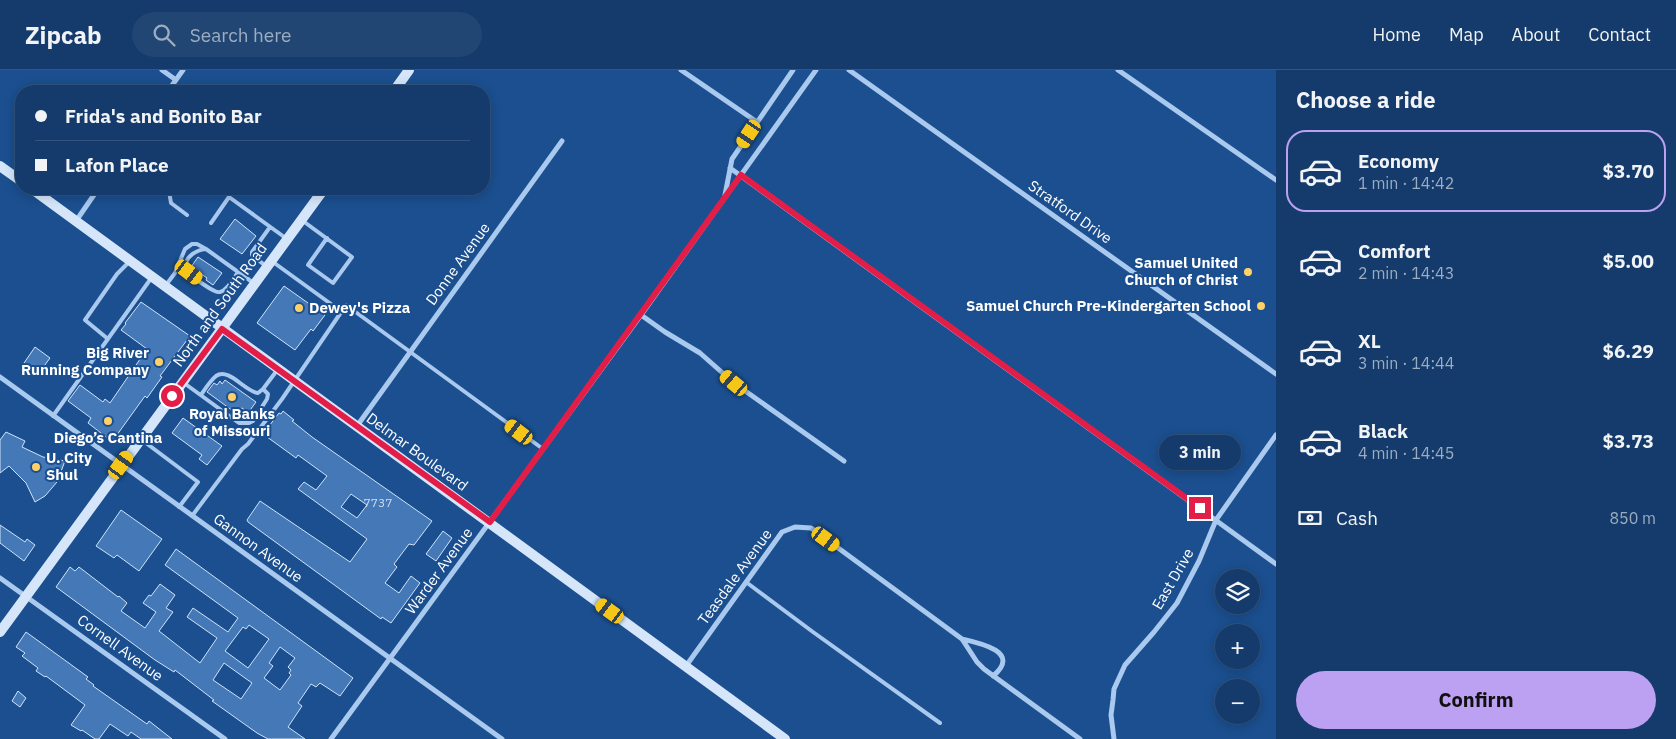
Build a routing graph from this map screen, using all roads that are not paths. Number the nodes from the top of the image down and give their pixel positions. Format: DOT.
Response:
graph roads {
  1 [pos="162,70"];
  2 [pos="183,70"];
  3 [pos="409,70"];
  4 [pos="681,70"];
  5 [pos="816,70"];
  6 [pos="848,70"];
  7 [pos="1118,70"];
  8 [pos="791,71"];
  9 [pos="176,80"];
  10 [pos="172,85"];
  11 [pos="398,85"];
  12 [pos="757,122"];
  13 [pos="562,141"];
  14 [pos="0,166"];
  15 [pos="730,168"];
  16 [pos="741,175"];
  17 [pos="15,177"];
  18 [pos="1276,180"];
  19 [pos="40,195"];
  20 [pos="94,195"];
  21 [pos="170,195"];
  22 [pos="320,195"];
  23 [pos="724,198"];
  24 [pos="187,215"];
  25 [pos="301,220"];
  26 [pos="76,221"];
  27 [pos="211,224"];
  28 [pos="270,227"];
  29 [pos="327,238"];
  30 [pos="287,239"];
  31 [pos="206,249"];
  32 [pos="130,261"];
  33 [pos="269,264"];
  34 [pos="238,272"];
  35 [pos="152,277"];
  36 [pos="255,284"];
  37 [pos="164,286"];
  38 [pos="342,312"];
  39 [pos="641,315"];
  40 [pos="222,329"];
  41 [pos="108,339"];
  42 [pos="411,352"];
  43 [pos="278,369"];
  44 [pos="1276,374"];
  45 [pos="0,377"];
  46 [pos="293,380"];
  47 [pos="183,382"];
  48 [pos="263,389"];
  49 [pos="201,395"];
  50 [pos="53,416"];
  51 [pos="357,426"];
  52 [pos="1276,435"];
  53 [pos="140,439"];
  54 [pos="543,449"];
  55 [pos="844,461"];
  56 [pos="121,465"];
  57 [pos="180,507"];
  58 [pos="192,516"];
  59 [pos="1216,520"];
  60 [pos="490,522"];
  61 [pos="1276,564"];
  62 [pos="0,578"];
  63 [pos="746,582"];
  64 [pos="26,597"];
  65 [pos="0,632"];
  66 [pos="962,639"];
  67 [pos="391,658"];
  68 [pos="686,667"];
  69 [pos="993,676"];
  70 [pos="940,723"];
  71 [pos="225,739"];
  72 [pos="331,739"];
  73 [pos="502,739"];
  74 [pos="785,739"];
  75 [pos="1080,739"];
  76 [pos="1114,739"];
  1 -- 9 [label="street"];
  2 -- 9 [label="street"];
  3 -- 11 [label="main road"];
  4 -- 12 [label="street"];
  5 -- 16 [label="street, Warder Avenue"];
  6 -- 44 [label="street, Stratford Drive"];
  7 -- 18 [label="street"];
  8 -- 12 [label="street, Warder Avenue"];
  9 -- 10 [label="street"];
  12 -- 15 [label="street, Warder Avenue"];
  13 -- 42 [label="street, Donne Avenue"];
  14 -- 17 [label="main road"];
  15 -- 16 [label="street"];
  15 -- 23 [label="street, Warder Avenue"];
  16 -- 23 [label="street, Warder Avenue"];
  16 -- 59 [label="street"];
  19 -- 26 [label="main road, Delmar Boulevard"];
  20 -- 26 [label="street"];
  21 -- 24 [label="lane"];
  22 -- 25 [label="main road, North and South Road"];
  23 -- 39 [label="street, Warder Avenue"];
  25 -- 29 [label="lane"];
  25 -- 30 [label="main road, North and South Road"];
  26 -- 32 [label="main road, Delmar Boulevard"];
  27 -- 28 [label="lane"];
  28 -- 30 [label="lane"];
  28 -- 33 [label="lane"];
  29 -- 29 [label="lane"];
  30 -- 33 [label="main road, North and South Road"];
  31 -- 34 [label="lane"];
  31 -- 34 [label="lane"];
  31 -- 37 [label="lane"];
  32 -- 35 [label="main road, Delmar Boulevard"];
  32 -- 41 [label="lane"];
  33 -- 36 [label="main road, North and South Road"];
  33 -- 38 [label="lane"];
  34 -- 36 [label="lane"];
  35 -- 37 [label="main road, Delmar Boulevard"];
  35 -- 41 [label="lane"];
  36 -- 40 [label="main road, North and South Road"];
  37 -- 40 [label="main road, Delmar Boulevard"];
  38 -- 42 [label="lane"];
  38 -- 46 [label="lane"];
  39 -- 54 [label="street, Warder Avenue"];
  39 -- 55 [label="street"];
  40 -- 43 [label="main road, Delmar Boulevard"];
  40 -- 47 [label="main road, North and South Road"];
  41 -- 50 [label="lane"];
  42 -- 51 [label="street, Donne Avenue"];
  42 -- 54 [label="lane"];
  43 -- 46 [label="main road, Delmar Boulevard"];
  43 -- 48 [label="lane"];
  45 -- 50 [label="street, Gannon Avenue"];
  46 -- 51 [label="main road, Delmar Boulevard"];
  46 -- 58 [label="lane"];
  47 -- 49 [label="lane"];
  47 -- 53 [label="main road, North and South Road"];
  48 -- 49 [label="lane"];
  48 -- 49 [label="lane"];
  50 -- 56 [label="street, Gannon Avenue"];
  51 -- 60 [label="main road, Delmar Boulevard"];
  52 -- 59 [label="street, East Drive"];
  53 -- 56 [label="main road, North and South Road"];
  53 -- 57 [label="lane"];
  54 -- 60 [label="street, Warder Avenue"];
  56 -- 57 [label="street, Gannon Avenue"];
  56 -- 64 [label="main road, North and South Road"];
  57 -- 58 [label="street, Gannon Avenue"];
  58 -- 67 [label="street, Gannon Avenue"];
  59 -- 61 [label="street"];
  59 -- 76 [label="street, East Drive"];
  60 -- 67 [label="street, Warder Avenue"];
  60 -- 68 [label="main road, Delmar Boulevard"];
  62 -- 64 [label="street, Cornell Avenue"];
  63 -- 66 [label="street, Teasdale Avenue"];
  63 -- 68 [label="street, Teasdale Avenue"];
  63 -- 70 [label="lane"];
  64 -- 65 [label="main road, North and South Road"];
  64 -- 71 [label="street, Cornell Avenue"];
  66 -- 69 [label="street, Teasdale Avenue"];
  66 -- 69 [label="street, Teasdale Avenue"];
  67 -- 72 [label="street, Warder Avenue"];
  67 -- 73 [label="street, Gannon Avenue"];
  68 -- 74 [label="main road, Delmar Boulevard"];
  69 -- 75 [label="street, Teasdale Avenue"];
}
